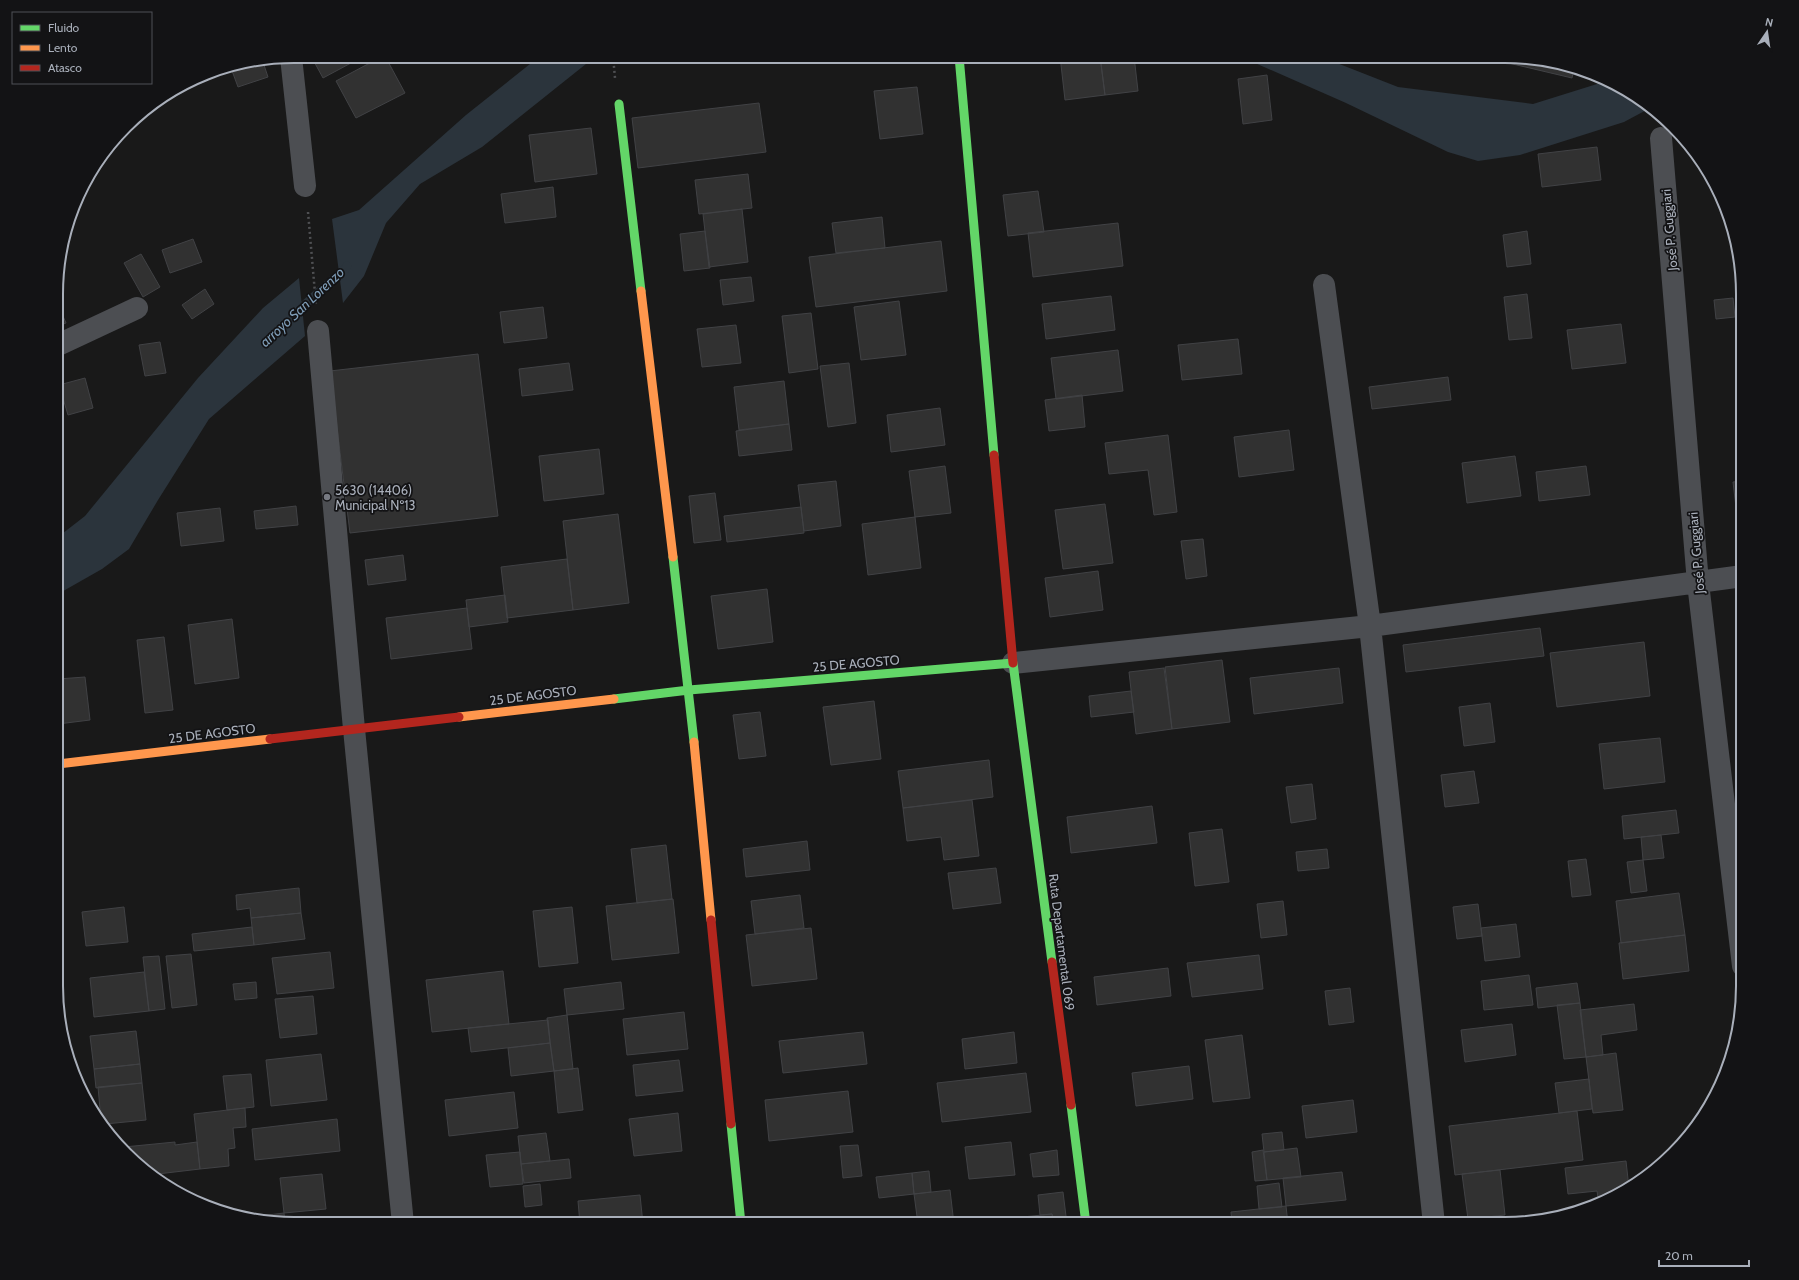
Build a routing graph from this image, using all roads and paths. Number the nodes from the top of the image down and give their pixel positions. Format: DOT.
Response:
graph roads {
  1 [pos="292,63"];
  2 [pos="960,63"];
  3 [pos="619,104"];
  4 [pos="1661,138"];
  5 [pos="305,186"];
  6 [pos="1324,285"];
  7 [pos="138,308"];
  8 [pos="318,331"];
  9 [pos="63,343"];
  10 [pos="1736,577"];
  11 [pos="1698,583"];
  12 [pos="1370,626"];
  13 [pos="1013,663"];
  14 [pos="689,690"];
  15 [pos="354,729"];
  16 [pos="63,763"];
  17 [pos="1736,914"];
  18 [pos="402,1217"];
  19 [pos="739,1217"];
  20 [pos="1085,1217"];
  21 [pos="1433,1217"];
  1 -- 5 [label="street"];
  2 -- 13 [label="street, Ruta Departamental 069"];
  3 -- 14 [label="street"];
  4 -- 11 [label="street, José P. Guggiari"];
  5 -- 8 [label="path"];
  6 -- 12 [label="street"];
  7 -- 9 [label="street"];
  8 -- 15 [label="street"];
  10 -- 11 [label="street"];
  11 -- 12 [label="street"];
  11 -- 17 [label="street, José P. Guggiari"];
  12 -- 13 [label="street"];
  12 -- 21 [label="street"];
  13 -- 14 [label="street, 25 DE AGOSTO"];
  13 -- 20 [label="street, Ruta Departamental 069"];
  14 -- 15 [label="street, 25 DE AGOSTO"];
  14 -- 19 [label="street"];
  15 -- 16 [label="street, 25 DE AGOSTO"];
  15 -- 18 [label="street"];
}
